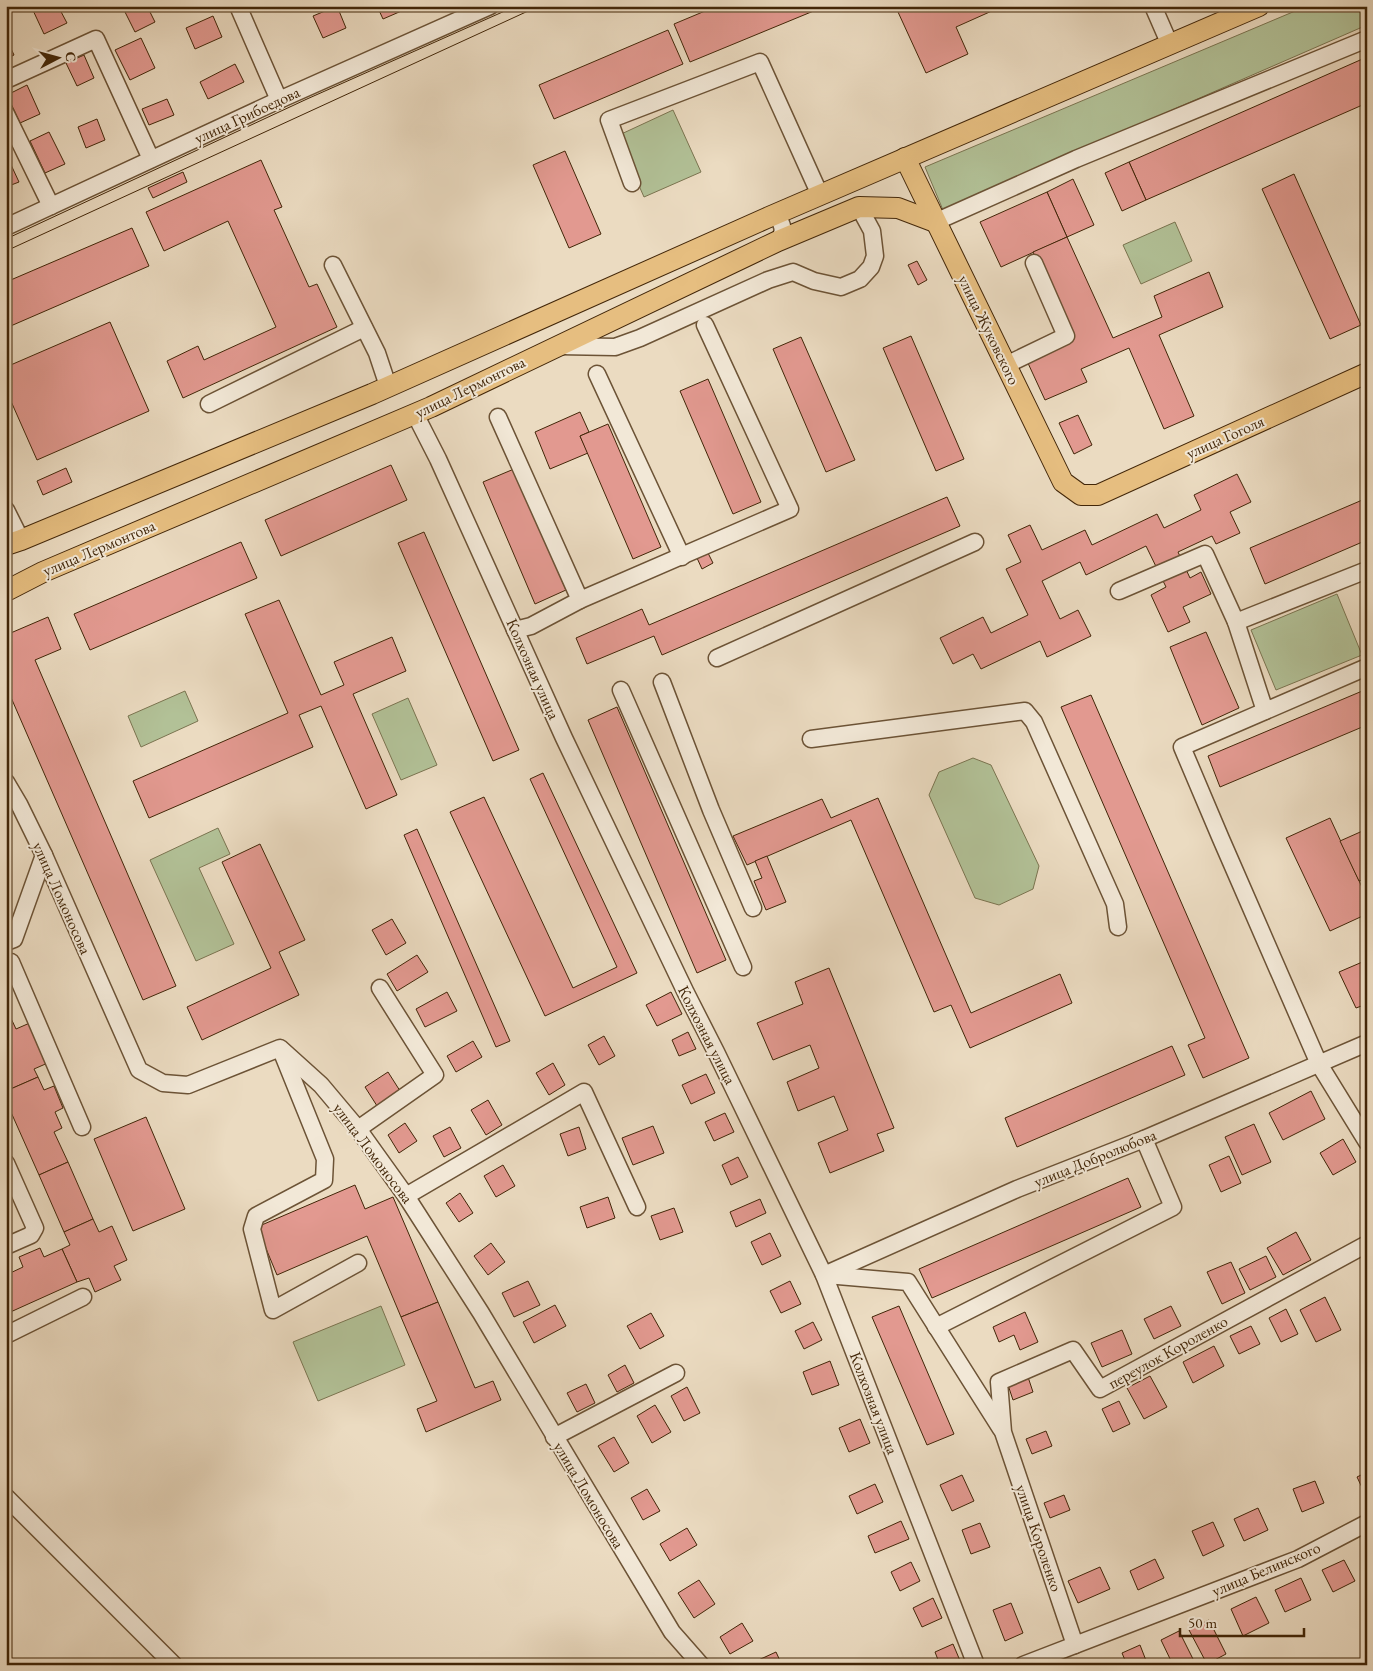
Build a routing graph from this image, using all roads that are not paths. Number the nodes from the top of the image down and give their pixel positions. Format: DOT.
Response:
graph roads {
  1 [pos="238,6"];
  2 [pos="490,6"];
  3 [pos="1153,6"];
  4 [pos="1259,6"];
  5 [pos="1367,39"];
  6 [pos="1170,45"];
  7 [pos="6,80"];
  8 [pos="279,100"];
  9 [pos="6,114"];
  10 [pos="905,158"];
  11 [pos="151,159"];
  12 [pos="632,183"];
  13 [pos="846,184"];
  14 [pos="820,195"];
  15 [pos="51,206"];
  16 [pos="859,207"];
  17 [pos="769,217"];
  18 [pos="935,222"];
  19 [pos="6,227"];
  20 [pos="778,241"];
  21 [pos="1034,263"];
  22 [pos="333,265"];
  23 [pos="705,325"];
  24 [pos="364,328"];
  25 [pos="556,346"];
  26 [pos="1006,364"];
  27 [pos="1367,373"];
  28 [pos="597,374"];
  29 [pos="388,386"];
  30 [pos="209,404"];
  31 [pos="415,414"];
  32 [pos="498,417"];
  33 [pos="1081,495"];
  34 [pos="6,510"];
  35 [pos="14,542"];
  36 [pos="975,542"];
  37 [pos="682,557"];
  38 [pos="1367,570"];
  39 [pos="6,591"];
  40 [pos="1119,592"];
  41 [pos="580,600"];
  42 [pos="1236,622"];
  43 [pos="515,630"];
  44 [pos="717,658"];
  45 [pos="1367,668"];
  46 [pos="662,682"];
  47 [pos="621,690"];
  48 [pos="1265,711"];
  49 [pos="811,739"];
  50 [pos="6,782"];
  51 [pos="44,855"];
  52 [pos="753,908"];
  53 [pos="1118,927"];
  54 [pos="10,940"];
  55 [pos="742,967"];
  56 [pos="9,969"];
  57 [pos="380,988"];
  58 [pos="1367,1043"];
  59 [pos="280,1048"];
  60 [pos="1319,1064"];
  61 [pos="82,1127"];
  62 [pos="358,1129"];
  63 [pos="1144,1139"];
  64 [pos="1367,1142"];
  65 [pos="6,1163"];
  66 [pos="406,1196"];
  67 [pos="637,1207"];
  68 [pos="1367,1244"];
  69 [pos="6,1246"];
  70 [pos="358,1263"];
  71 [pos="824,1275"];
  72 [pos="83,1297"];
  73 [pos="936,1328"];
  74 [pos="6,1335"];
  75 [pos="676,1373"];
  76 [pos="1003,1432"];
  77 [pos="554,1437"];
  78 [pos="6,1497"];
  79 [pos="1367,1523"];
  80 [pos="1075,1645"];
  81 [pos="174,1665"];
  82 [pos="701,1665"];
  83 [pos="976,1665"];
  84 [pos="1023,1665"];
  1 -- 8 [label="street"];
  2 -- 8 [label="street, улица Грибоедова"];
  3 -- 6 [label="street"];
  4 -- 6 [label="main road, улица Лермонтова"];
  5 -- 18 [label="street"];
  6 -- 10 [label="main road, улица Лермонтова"];
  7 -- 11 [label="street"];
  8 -- 11 [label="street, улица Грибоедова"];
  9 -- 15 [label="street"];
  10 -- 13 [label="main road, улица Лермонтова"];
  10 -- 18 [label="main road, улица Жуковского"];
  11 -- 15 [label="street, улица Грибоедова"];
  12 -- 14 [label="street"];
  13 -- 14 [label="main road, улица Лермонтова"];
  13 -- 16 [label="main road"];
  14 -- 17 [label="main road, улица Лермонтова"];
  15 -- 19 [label="street, улица Грибоедова"];
  16 -- 18 [label="main road, улица Лермонтова"];
  16 -- 20 [label="main road, улица Лермонтова"];
  16 -- 25 [label="street"];
  17 -- 20 [label="street"];
  17 -- 29 [label="main road, улица Лермонтова"];
  18 -- 26 [label="main road, улица Жуковского"];
  20 -- 25 [label="main road, улица Лермонтова"];
  21 -- 26 [label="street"];
  22 -- 24 [label="street"];
  23 -- 37 [label="street"];
  24 -- 29 [label="street"];
  24 -- 30 [label="street"];
  25 -- 31 [label="main road, улица Лермонтова"];
  26 -- 33 [label="main road, улица Жуковского"];
  27 -- 33 [label="main road, улица Гоголя"];
  28 -- 37 [label="street"];
  29 -- 35 [label="main road, улица Лермонтова"];
  31 -- 39 [label="main road, улица Лермонтова"];
  31 -- 43 [label="street, Колхозная улица"];
  32 -- 41 [label="street"];
  34 -- 35 [label="street"];
  36 -- 44 [label="street"];
  37 -- 41 [label="street"];
  38 -- 42 [label="street"];
  40 -- 42 [label="street"];
  41 -- 43 [label="street"];
  42 -- 48 [label="street"];
  43 -- 71 [label="street, Колхозная улица"];
  45 -- 48 [label="street"];
  46 -- 52 [label="street"];
  47 -- 55 [label="street"];
  48 -- 60 [label="street"];
  49 -- 53 [label="street"];
  50 -- 51 [label="street, улица Ломоносова"];
  51 -- 54 [label="street"];
  51 -- 59 [label="street, улица Ломоносова"];
  54 -- 56 [label="street"];
  56 -- 61 [label="street"];
  57 -- 62 [label="street"];
  58 -- 60 [label="street, улица Добролюбова"];
  59 -- 62 [label="street, улица Ломоносова"];
  59 -- 70 [label="street"];
  60 -- 63 [label="street, улица Добролюбова"];
  60 -- 64 [label="street"];
  62 -- 66 [label="street, улица Ломоносова"];
  63 -- 71 [label="street, улица Добролюбова"];
  63 -- 73 [label="street"];
  65 -- 69 [label="street"];
  66 -- 67 [label="street"];
  66 -- 77 [label="street, улица Ломоносова"];
  68 -- 76 [label="street, переулок Короленко"];
  71 -- 73 [label="street"];
  71 -- 83 [label="street, Колхозная улица"];
  72 -- 74 [label="street"];
  73 -- 76 [label="street"];
  75 -- 77 [label="street"];
  76 -- 80 [label="street, улица Короленко"];
  77 -- 82 [label="street, улица Ломоносова"];
  78 -- 81 [label="street"];
  79 -- 80 [label="street, улица Белинского"];
  80 -- 84 [label="street, улица Белинского"];
}
